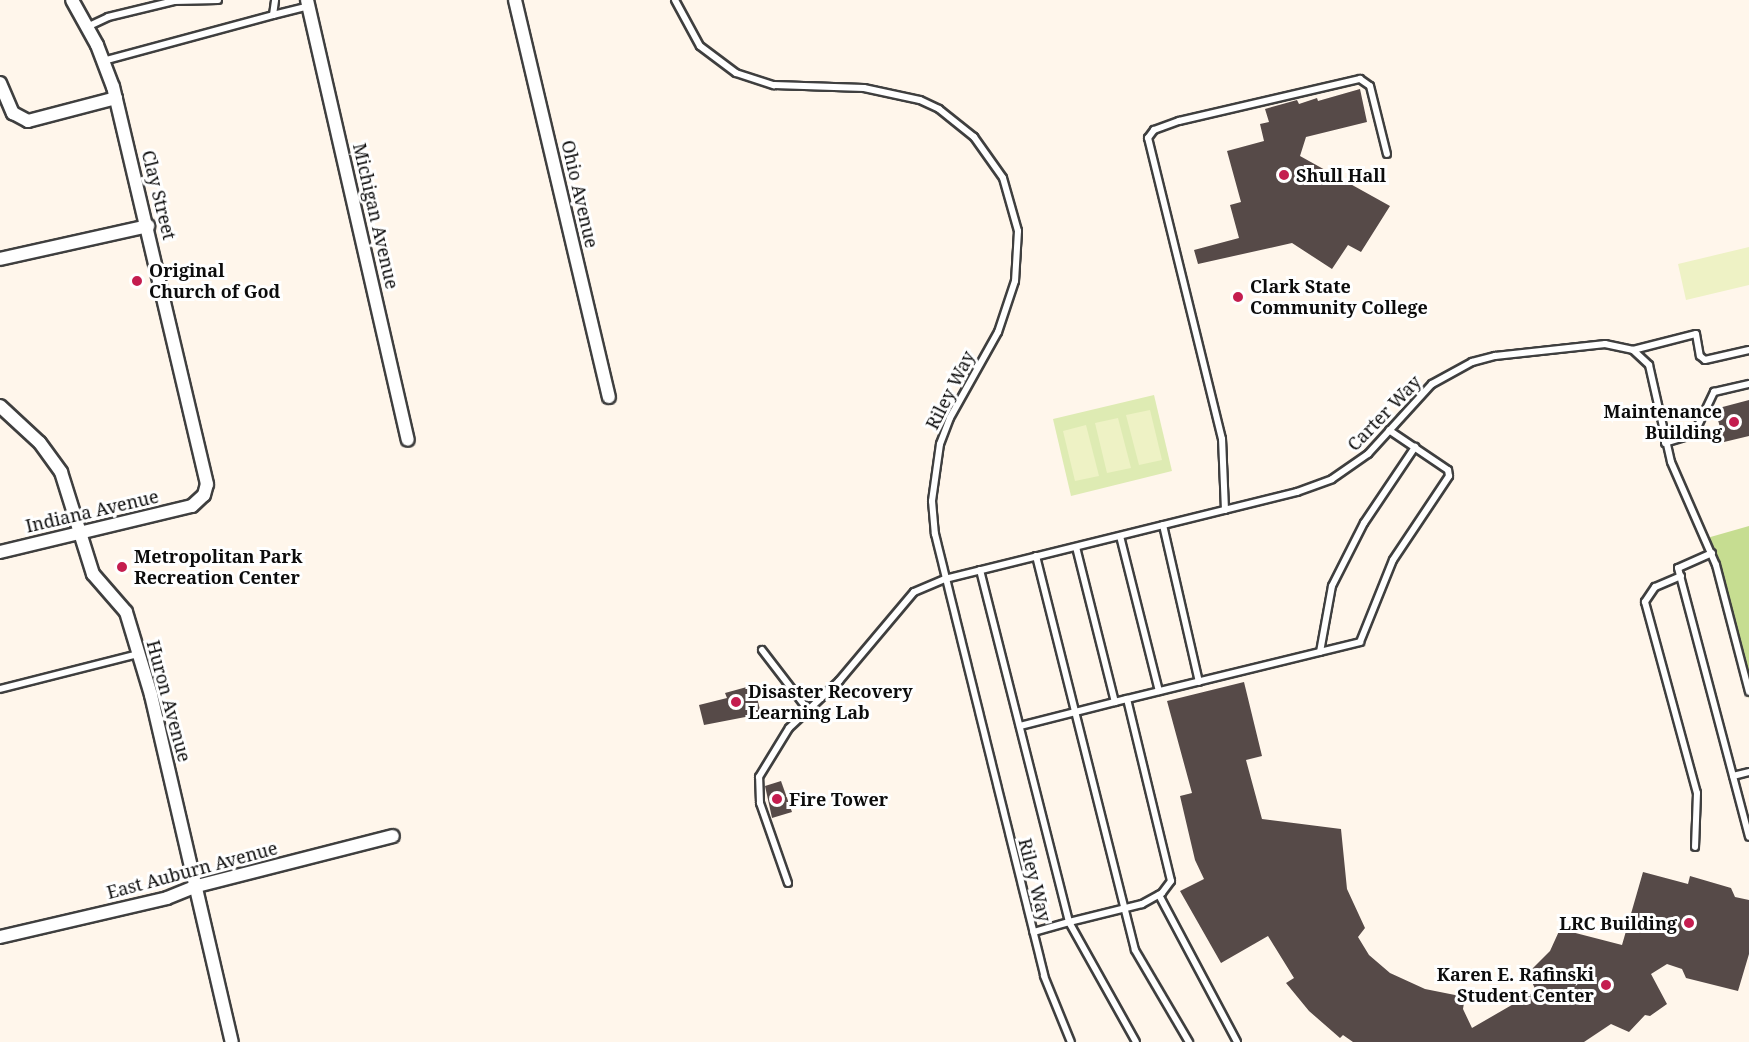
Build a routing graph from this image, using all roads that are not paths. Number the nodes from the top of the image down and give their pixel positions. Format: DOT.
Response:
graph roads {
  1 [pos="72,0"];
  2 [pos="218,0"];
  3 [pos="275,0"];
  4 [pos="515,0"];
  5 [pos="675,0"];
  6 [pos="308,3"];
  7 [pos="273,15"];
  8 [pos="87,27"];
  9 [pos="103,61"];
  10 [pos="0,83"];
  11 [pos="116,98"];
  12 [pos="1387,154"];
  13 [pos="148,226"];
  14 [pos="0,259"];
  15 [pos="1633,350"];
  16 [pos="1749,350"];
  17 [pos="1749,384"];
  18 [pos="609,397"];
  19 [pos="0,406"];
  20 [pos="1389,430"];
  21 [pos="408,440"];
  22 [pos="1665,443"];
  23 [pos="1415,447"];
  24 [pos="192,506"];
  25 [pos="1226,510"];
  26 [pos="1163,525"];
  27 [pos="77,532"];
  28 [pos="1119,536"];
  29 [pos="1076,547"];
  30 [pos="0,552"];
  31 [pos="1712,553"];
  32 [pos="1036,556"];
  33 [pos="980,570"];
  34 [pos="1681,576"];
  35 [pos="945,579"];
  36 [pos="762,650"];
  37 [pos="1320,652"];
  38 [pos="138,654"];
  39 [pos="1199,682"];
  40 [pos="0,689"];
  41 [pos="1160,691"];
  42 [pos="1749,692"];
  43 [pos="1127,699"];
  44 [pos="1115,702"];
  45 [pos="808,710"];
  46 [pos="1073,712"];
  47 [pos="1020,726"];
  48 [pos="1749,772"];
  49 [pos="1733,776"];
  50 [pos="393,836"];
  51 [pos="1749,837"];
  52 [pos="1695,847"];
  53 [pos="788,883"];
  54 [pos="196,886"];
  55 [pos="1159,895"];
  56 [pos="1124,908"];
  57 [pos="1069,922"];
  58 [pos="1033,932"];
  59 [pos="0,937"];
  60 [pos="232,1042"];
  61 [pos="1071,1042"];
  62 [pos="1136,1042"];
  63 [pos="1189,1042"];
  64 [pos="1237,1042"];
  1 -- 8 [label="street, Clay Street"];
  2 -- 8 [label="lane"];
  3 -- 7 [label="lane"];
  4 -- 18 [label="street, Ohio Avenue"];
  5 -- 35 [label="lane, Riley Way"];
  6 -- 7 [label="lane"];
  6 -- 21 [label="street, Michigan Avenue"];
  7 -- 9 [label="lane"];
  8 -- 9 [label="street, Clay Street"];
  9 -- 11 [label="street, Clay Street"];
  10 -- 11 [label="street"];
  11 -- 13 [label="street, Clay Street"];
  12 -- 25 [label="lane"];
  13 -- 14 [label="street"];
  13 -- 24 [label="street, Clay Street"];
  15 -- 16 [label="lane"];
  15 -- 20 [label="lane, Carter Way"];
  15 -- 22 [label="lane"];
  17 -- 22 [label="lane"];
  19 -- 27 [label="street, Huron Avenue"];
  20 -- 23 [label="lane"];
  20 -- 25 [label="lane, Carter Way"];
  22 -- 31 [label="lane"];
  23 -- 37 [label="lane"];
  23 -- 37 [label="lane"];
  24 -- 27 [label="street, Indiana Avenue"];
  25 -- 26 [label="lane, Carter Way"];
  26 -- 28 [label="lane, Carter Way"];
  26 -- 39 [label="lane"];
  27 -- 30 [label="street, Indiana Avenue"];
  27 -- 38 [label="street, Huron Avenue"];
  28 -- 29 [label="lane, Carter Way"];
  28 -- 41 [label="lane"];
  29 -- 32 [label="lane, Carter Way"];
  29 -- 44 [label="lane"];
  31 -- 34 [label="lane"];
  31 -- 42 [label="lane"];
  32 -- 33 [label="lane, Carter Way"];
  32 -- 46 [label="lane"];
  33 -- 35 [label="lane, Carter Way"];
  33 -- 47 [label="lane"];
  34 -- 49 [label="lane"];
  34 -- 52 [label="lane"];
  35 -- 45 [label="lane, Carter Way"];
  35 -- 58 [label="lane, Riley Way"];
  36 -- 45 [label="lane"];
  37 -- 39 [label="lane"];
  38 -- 40 [label="lane"];
  38 -- 54 [label="street, Huron Avenue"];
  39 -- 41 [label="lane"];
  41 -- 43 [label="lane"];
  43 -- 44 [label="lane"];
  43 -- 55 [label="lane"];
  44 -- 46 [label="lane"];
  45 -- 53 [label="lane, Carter Way"];
  46 -- 47 [label="lane"];
  46 -- 56 [label="lane"];
  47 -- 57 [label="lane"];
  48 -- 49 [label="lane"];
  49 -- 51 [label="lane"];
  50 -- 54 [label="street, East Auburn Avenue"];
  54 -- 59 [label="street, East Auburn Avenue"];
  54 -- 60 [label="street, Huron Avenue"];
  55 -- 56 [label="lane"];
  55 -- 64 [label="lane"];
  56 -- 57 [label="lane"];
  56 -- 63 [label="lane"];
  57 -- 58 [label="lane"];
  57 -- 62 [label="lane"];
  58 -- 61 [label="lane, Riley Way"];
}
